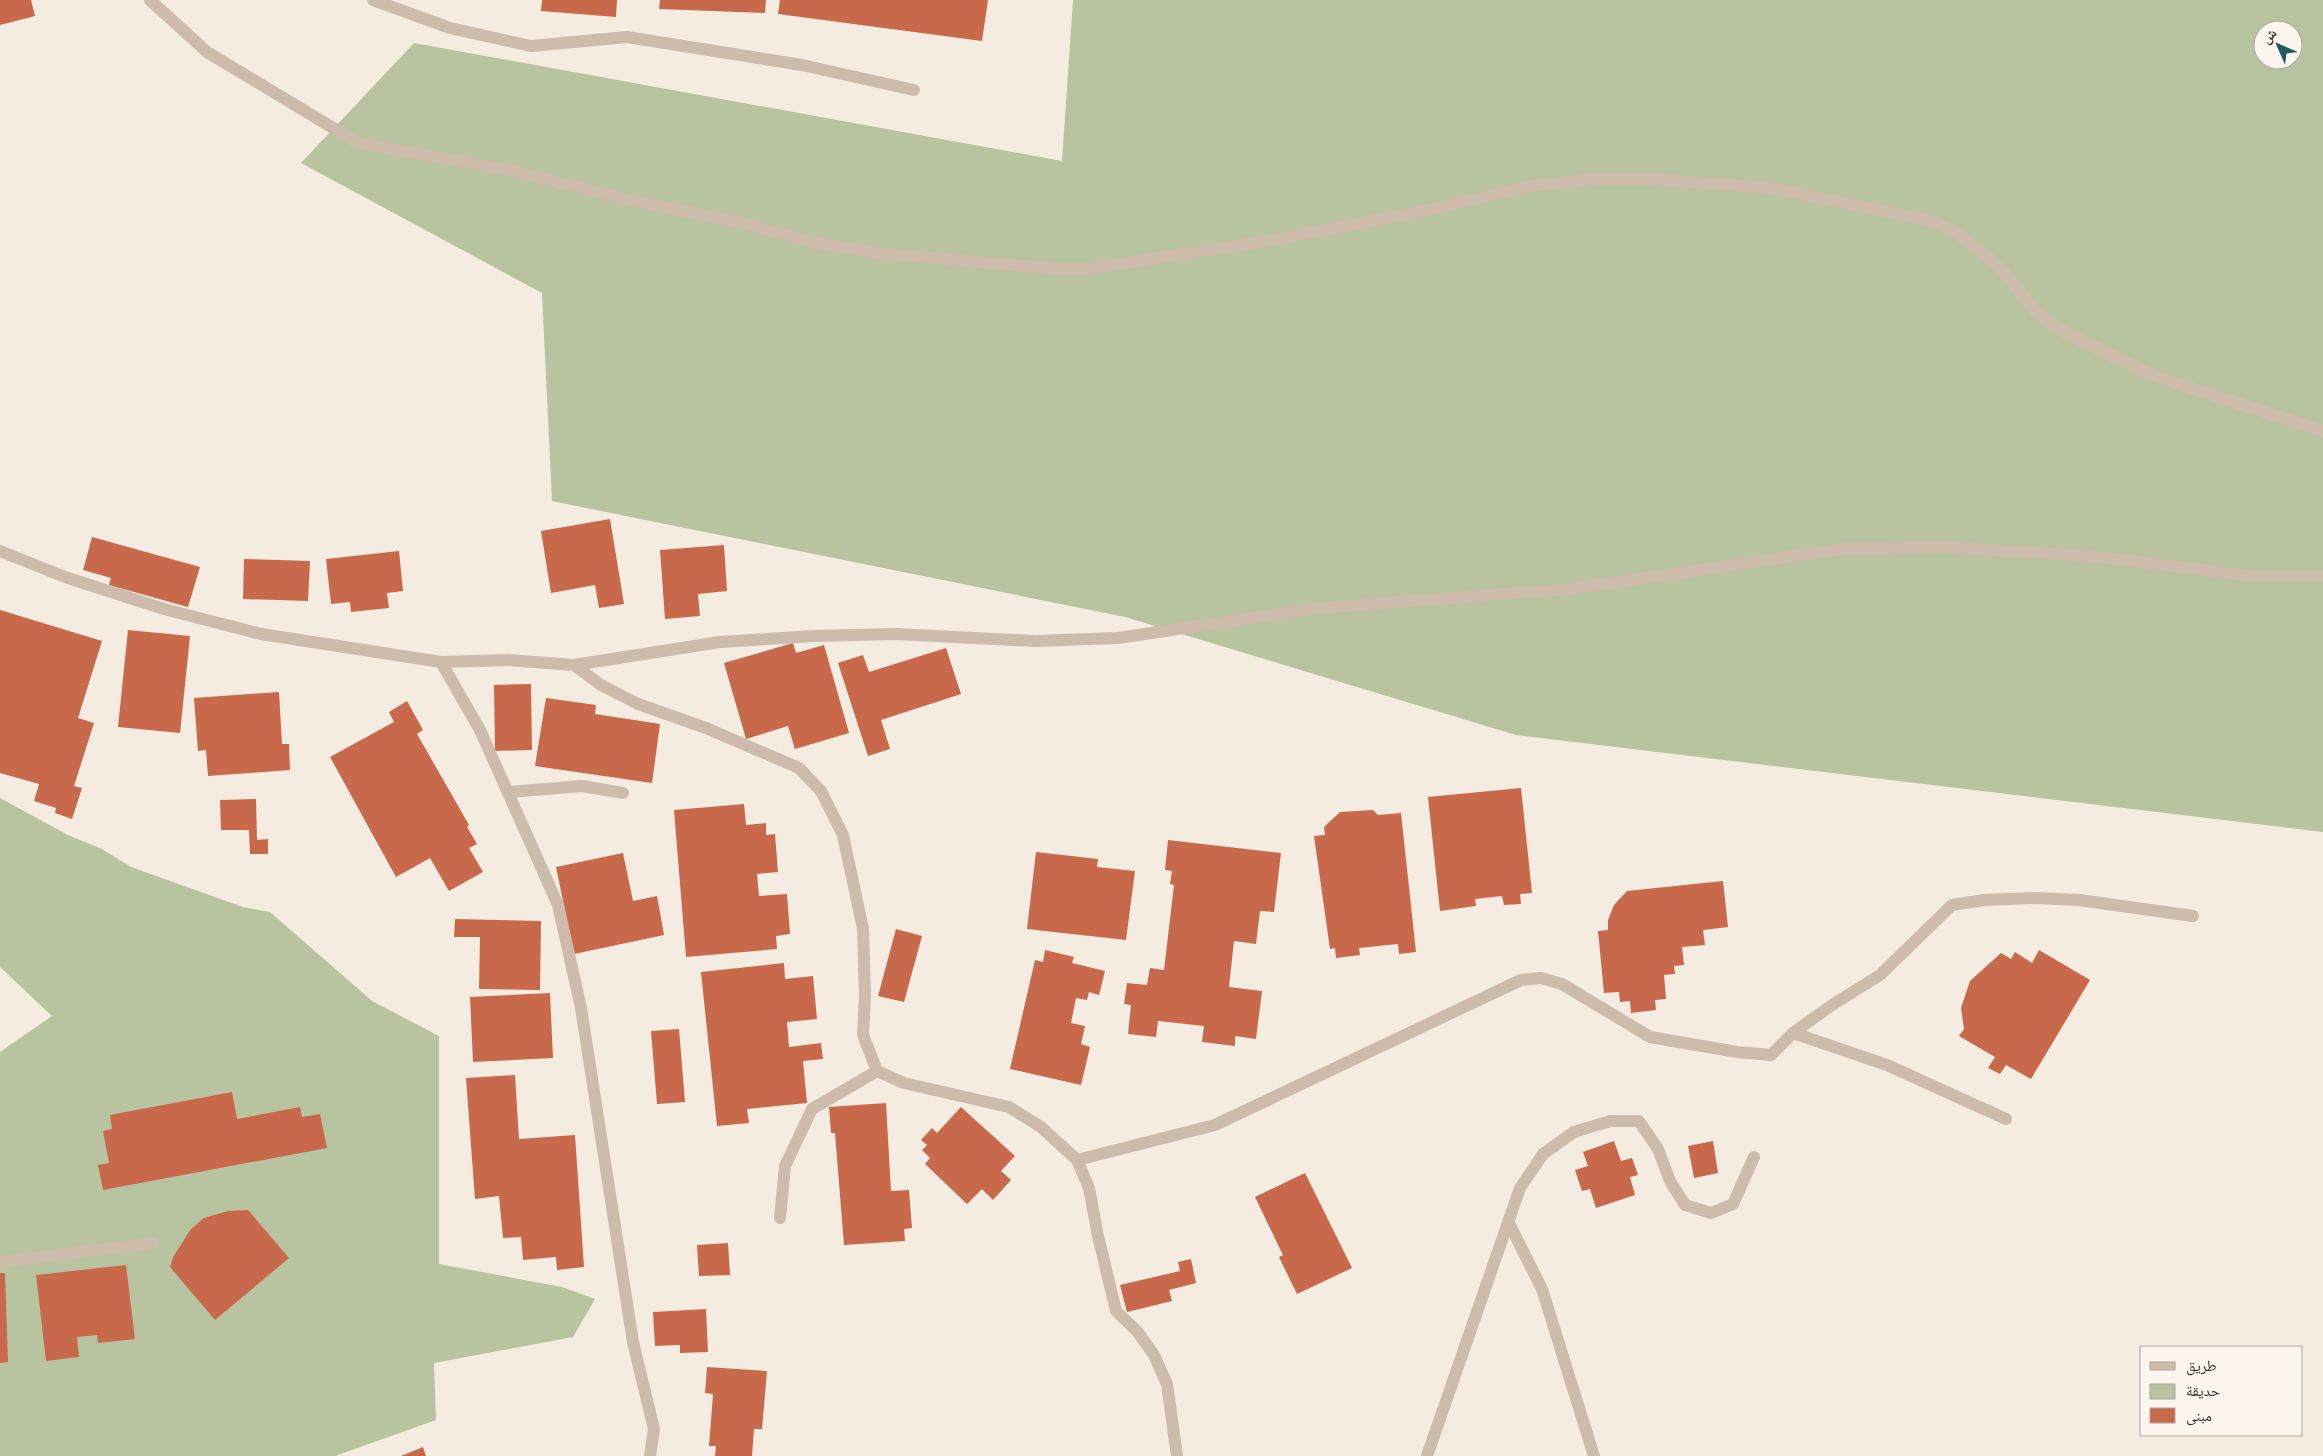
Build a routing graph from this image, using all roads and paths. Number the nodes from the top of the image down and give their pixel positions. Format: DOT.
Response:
graph roads {
  1 [pos="150,0"];
  2 [pos="372,0"];
  3 [pos="914,90"];
  4 [pos="2323,431"];
  5 [pos="0,551"];
  6 [pos="2323,576"];
  7 [pos="441,662"];
  8 [pos="574,665"];
  9 [pos="509,792"];
  10 [pos="623,793"];
  11 [pos="2193,916"];
  12 [pos="1793,1034"];
  13 [pos="877,1071"];
  14 [pos="2006,1119"];
  15 [pos="1754,1157"];
  16 [pos="1077,1160"];
  17 [pos="780,1218"];
  18 [pos="1509,1222"];
  19 [pos="153,1243"];
  20 [pos="0,1262"];
  21 [pos="650,1456"];
  22 [pos="1176,1456"];
  23 [pos="1427,1456"];
  24 [pos="1594,1456"];
  1 -- 4 [label="street"];
  2 -- 3 [label="street"];
  5 -- 7 [label="street"];
  6 -- 8 [label="street"];
  7 -- 8 [label="street"];
  7 -- 9 [label="street"];
  8 -- 13 [label="street"];
  9 -- 10 [label="street"];
  9 -- 21 [label="street"];
  11 -- 12 [label="street"];
  12 -- 14 [label="street"];
  12 -- 16 [label="street"];
  13 -- 16 [label="street"];
  13 -- 17 [label="street"];
  15 -- 18 [label="street"];
  16 -- 22 [label="street"];
  18 -- 23 [label="street"];
  18 -- 24 [label="street"];
  19 -- 20 [label="street"];
}
